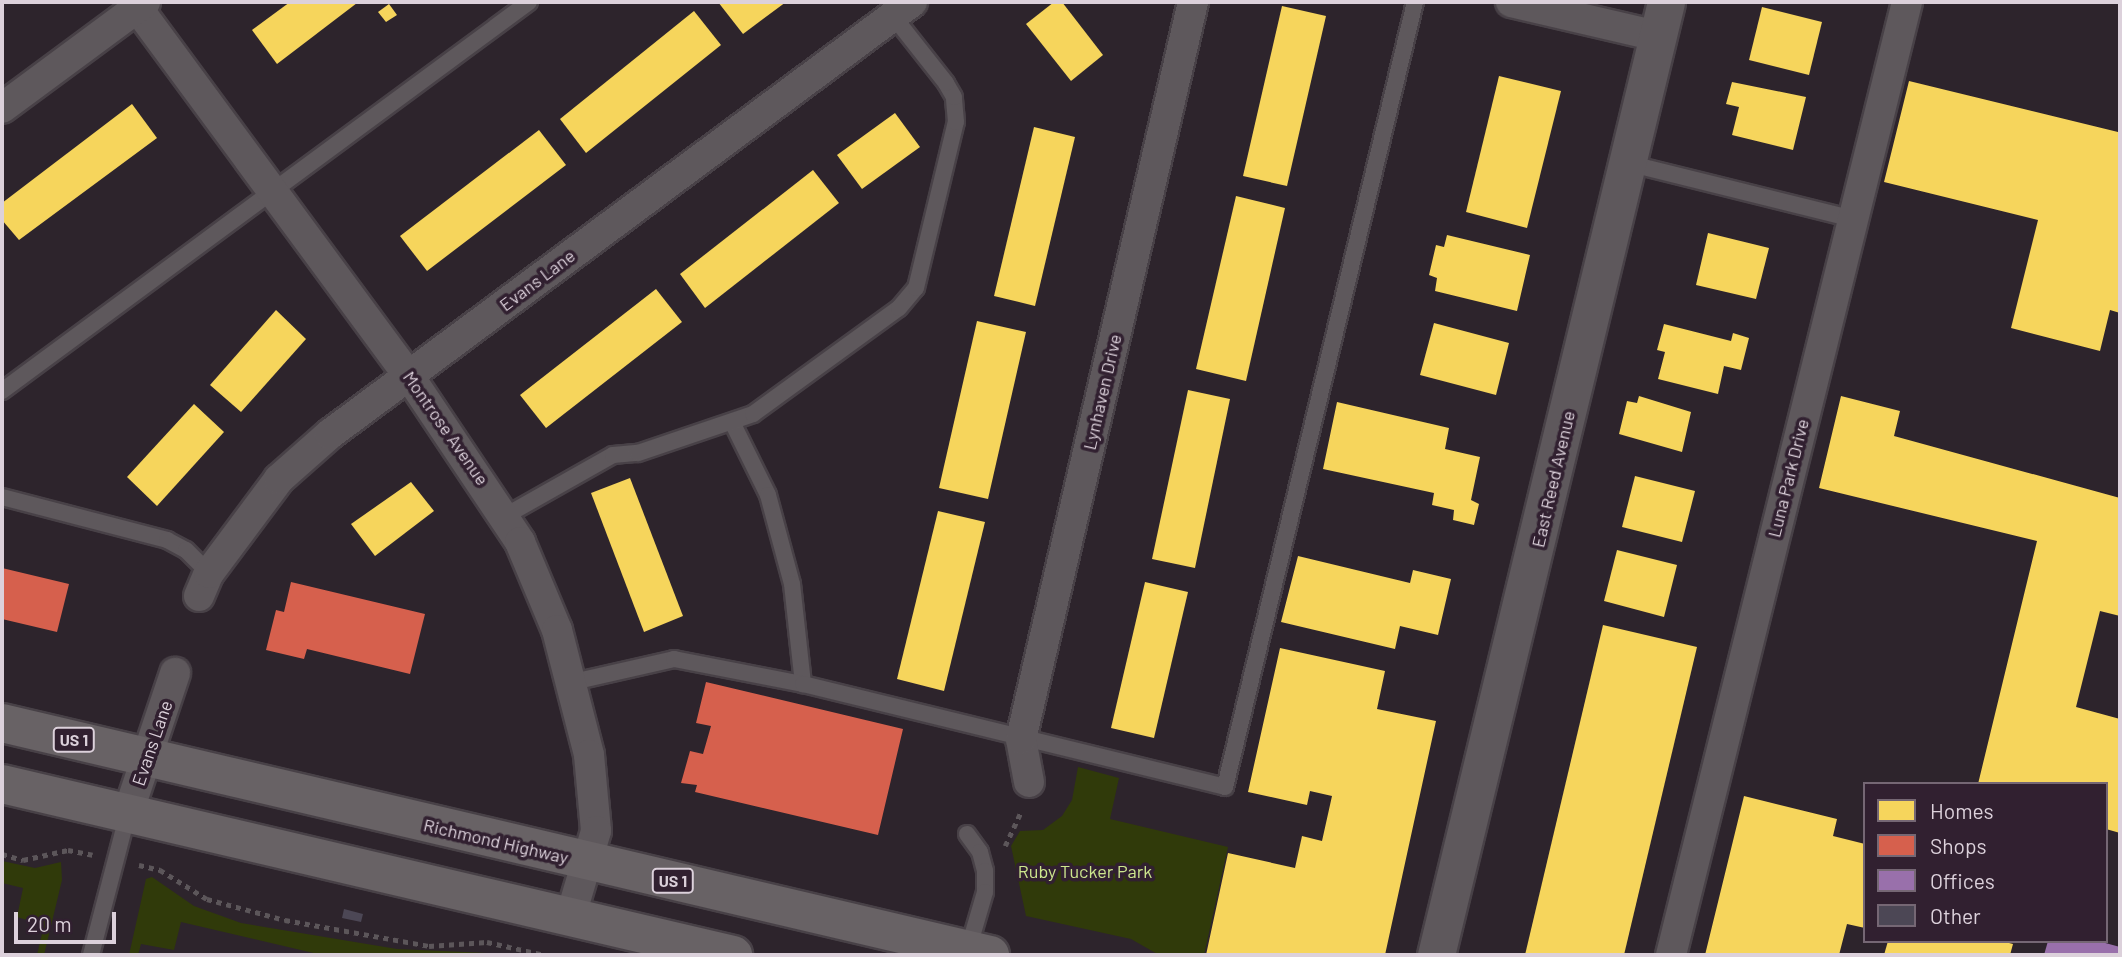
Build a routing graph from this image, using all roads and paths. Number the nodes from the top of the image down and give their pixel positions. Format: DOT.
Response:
graph roads {
  1 [pos="529,2"];
  2 [pos="1193,2"];
  3 [pos="1415,2"];
  4 [pos="1511,2"];
  5 [pos="1907,2"];
  6 [pos="138,4"];
  7 [pos="903,9"];
  8 [pos="1662,19"];
  9 [pos="2,108"];
  10 [pos="1627,163"];
  11 [pos="272,189"];
  12 [pos="1854,219"];
  13 [pos="409,376"];
  14 [pos="2,391"];
  15 [pos="732,422"];
  16 [pos="2,498"];
  17 [pos="505,516"];
  18 [pos="204,584"];
  19 [pos="175,673"];
  20 [pos="573,682"];
  21 [pos="803,684"];
  22 [pos="2,723"];
  23 [pos="1021,739"];
  24 [pos="146,757"];
  25 [pos="1029,782"];
  26 [pos="2,784"];
  27 [pos="128,813"];
  28 [pos="967,835"];
  29 [pos="1005,846"];
  30 [pos="68,850"];
  31 [pos="2,854"];
  32 [pos="589,862"];
  33 [pos="150,867"];
  34 [pos="570,918"];
  35 [pos="979,953"];
  36 [pos="91,955"];
  37 [pos="545,955"];
  38 [pos="733,955"];
  39 [pos="1436,955"];
  40 [pos="1671,955"];
  1 -- 11 [label="lane"];
  2 -- 23 [label="street, Lynhaven Drive"];
  3 -- 23 [label="lane"];
  4 -- 8 [label="street"];
  5 -- 12 [label="street, Luna Park Drive"];
  6 -- 9 [label="street"];
  6 -- 11 [label="street, Montrose Avenue"];
  7 -- 13 [label="street, Evans Lane"];
  7 -- 15 [label="lane"];
  8 -- 10 [label="street, East Reed Avenue"];
  10 -- 12 [label="lane"];
  10 -- 39 [label="street, East Reed Avenue"];
  11 -- 13 [label="street, Montrose Avenue"];
  11 -- 14 [label="lane"];
  12 -- 40 [label="street, Luna Park Drive"];
  13 -- 17 [label="street, Montrose Avenue"];
  13 -- 18 [label="street, Evans Lane"];
  15 -- 17 [label="lane"];
  15 -- 21 [label="lane"];
  16 -- 18 [label="lane"];
  17 -- 20 [label="street, Montrose Avenue"];
  19 -- 24 [label="street, Evans Lane"];
  20 -- 21 [label="lane"];
  20 -- 32 [label="street, Montrose Avenue"];
  21 -- 23 [label="lane"];
  22 -- 24 [label="highway, Richmond Highway / US 1"];
  23 -- 25 [label="street, Lynhaven Drive"];
  24 -- 27 [label="street, Evans Lane"];
  24 -- 32 [label="highway, Richmond Highway / US 1"];
  25 -- 29 [label="path"];
  26 -- 27 [label="highway"];
  27 -- 34 [label="highway"];
  27 -- 36 [label="lane"];
  28 -- 35 [label="lane"];
  30 -- 31 [label="path"];
  32 -- 34 [label="street, Montrose Avenue"];
  32 -- 35 [label="highway, Richmond Highway / US 1"];
  33 -- 37 [label="path"];
  34 -- 38 [label="highway"];
}
